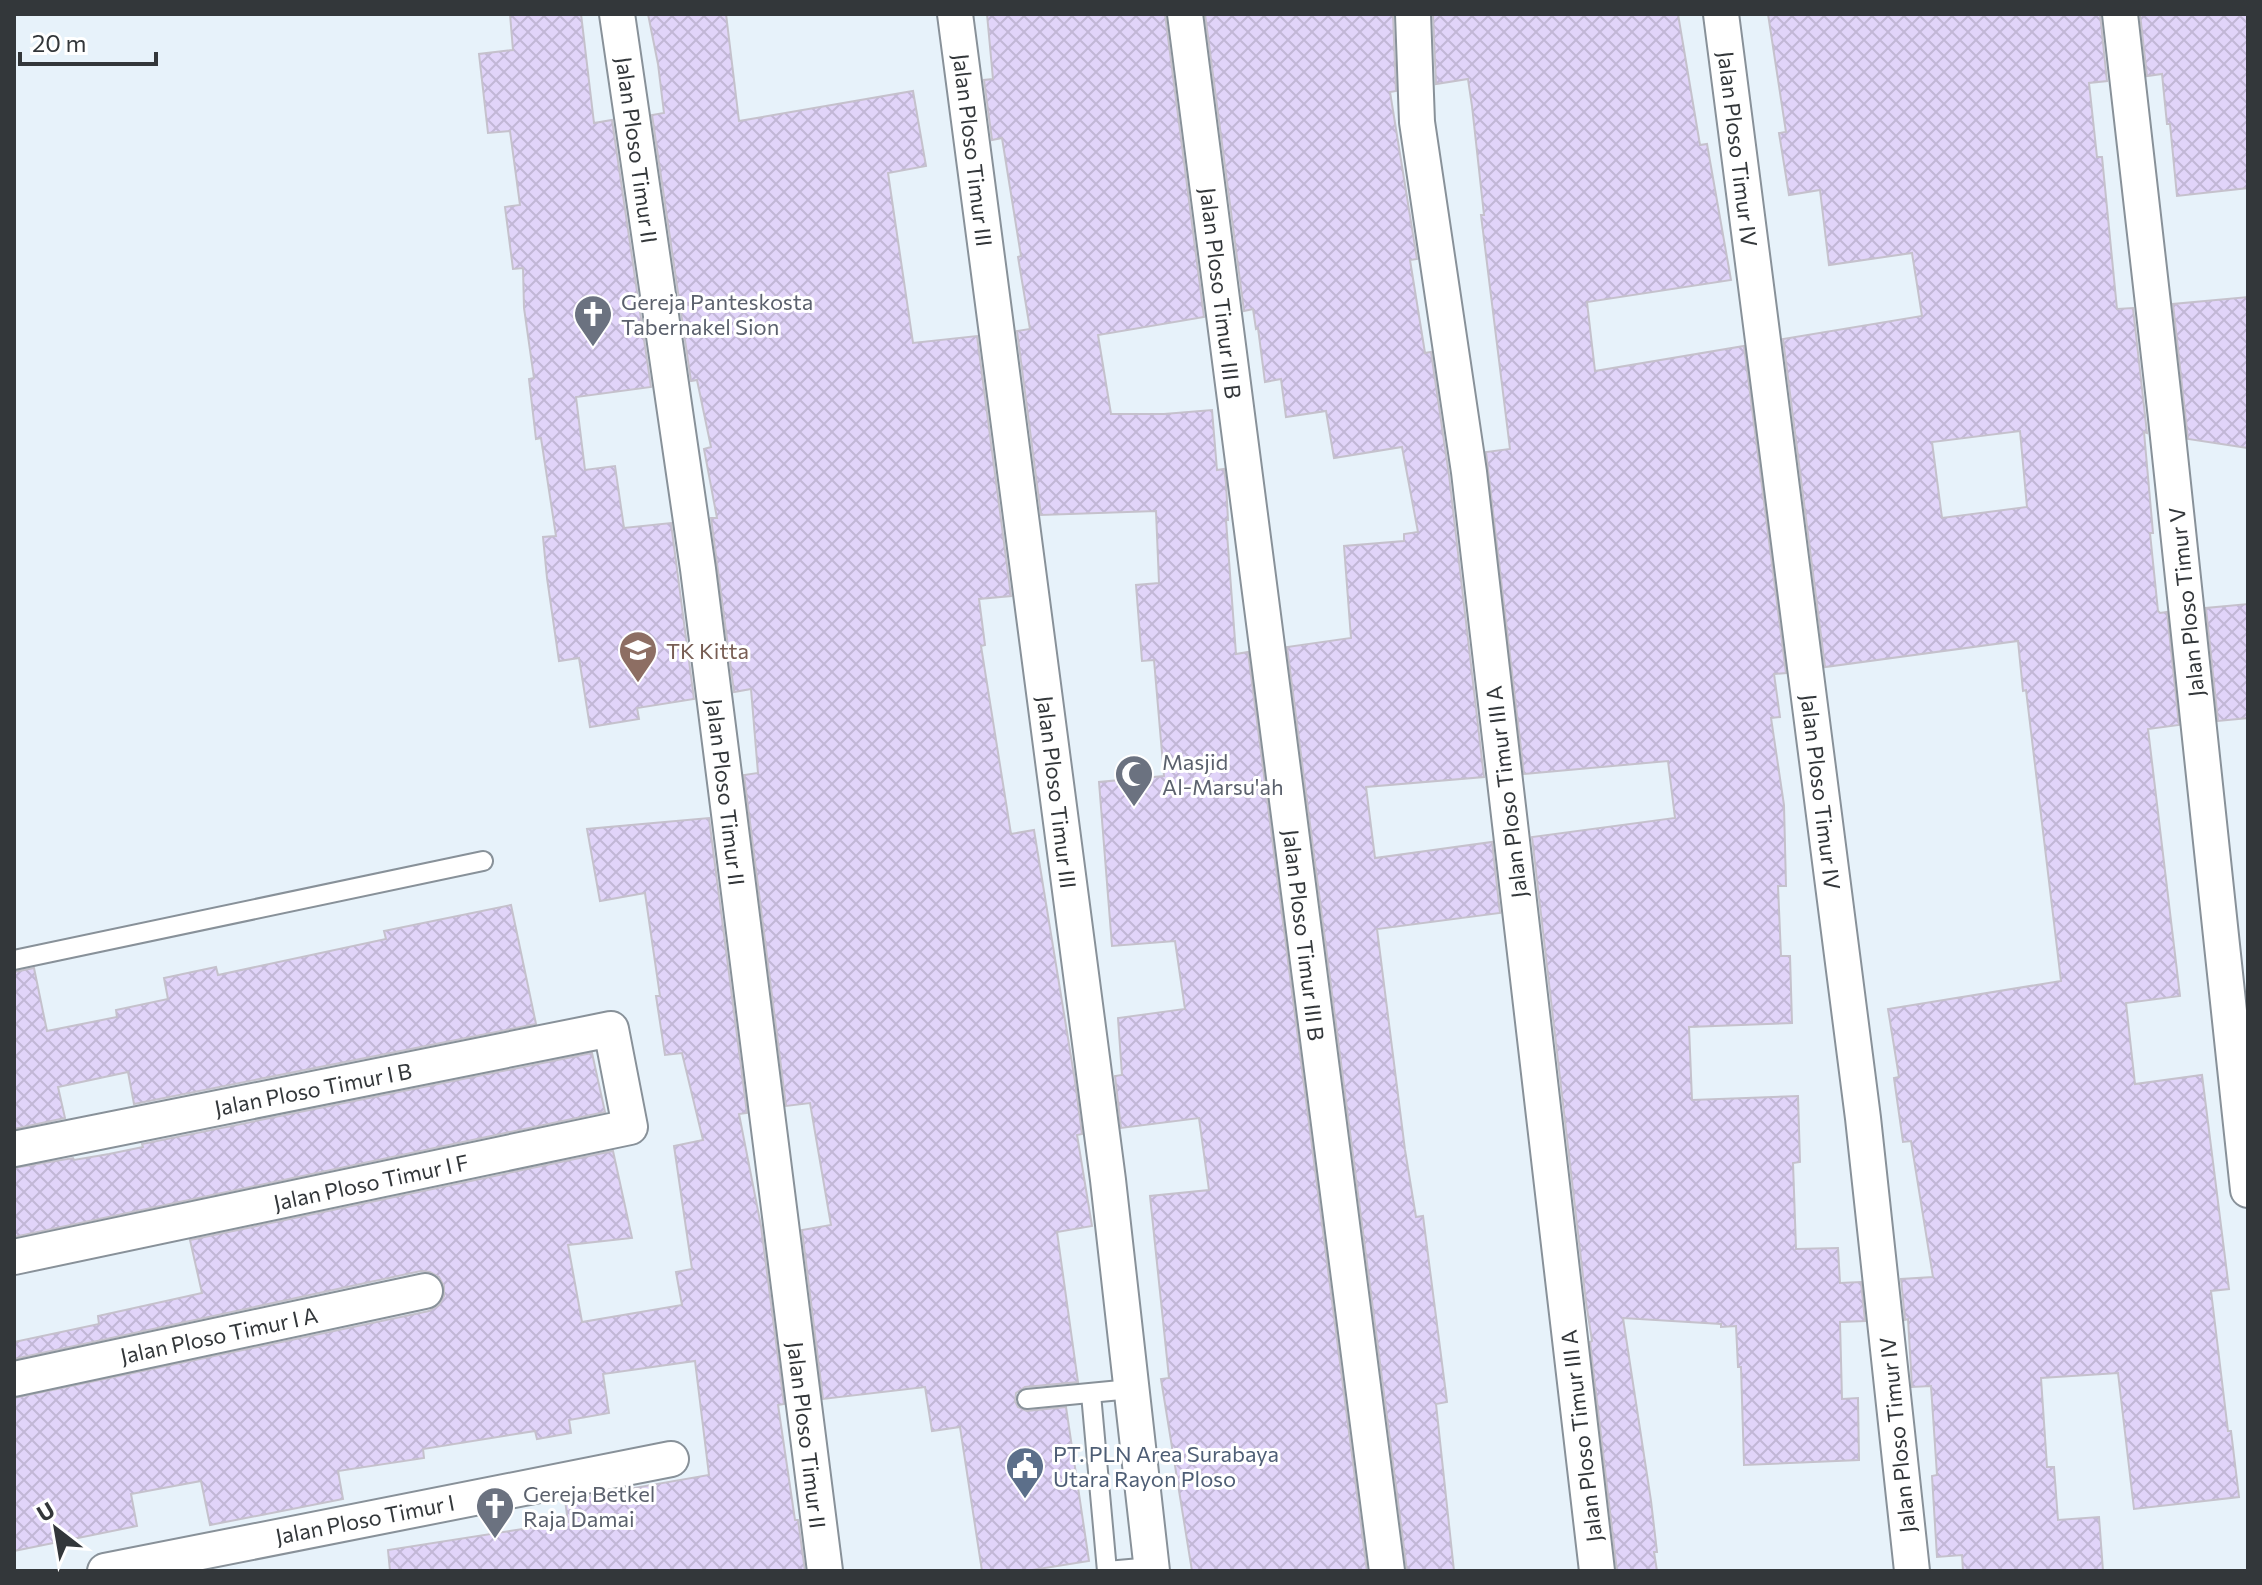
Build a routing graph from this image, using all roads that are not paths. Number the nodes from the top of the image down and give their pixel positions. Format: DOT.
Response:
graph roads {
  1 [pos="617,14"];
  2 [pos="955,14"];
  3 [pos="1185,14"];
  4 [pos="1413,14"];
  5 [pos="1721,14"];
  6 [pos="2120,14"];
  7 [pos="483,861"];
  8 [pos="14,960"];
  9 [pos="611,1029"];
  10 [pos="14,1149"];
  11 [pos="2248,1190"];
  12 [pos="14,1257"];
  13 [pos="425,1291"];
  14 [pos="14,1379"];
  15 [pos="1131,1389"];
  16 [pos="1091,1394"];
  17 [pos="1027,1399"];
  18 [pos="671,1459"];
  19 [pos="1152,1569"];
  20 [pos="105,1571"];
  21 [pos="825,1571"];
  22 [pos="1107,1571"];
  23 [pos="1387,1571"];
  24 [pos="1597,1571"];
  25 [pos="1912,1571"];
  1 -- 21 [label="street, Jalan Ploso Timur II"];
  2 -- 15 [label="street, Jalan Ploso Timur III"];
  3 -- 23 [label="street, Jalan Ploso Timur III B"];
  4 -- 24 [label="street, Jalan Ploso Timur III A"];
  5 -- 25 [label="street, Jalan Ploso Timur IV"];
  6 -- 11 [label="street, Jalan Ploso Timur V"];
  7 -- 8 [label="lane"];
  9 -- 10 [label="street, Jalan Ploso Timur I B"];
  9 -- 12 [label="street, Jalan Ploso Timur I F"];
  13 -- 14 [label="street, Jalan Ploso Timur I A"];
  15 -- 16 [label="lane"];
  15 -- 19 [label="street, Jalan Ploso Timur III"];
  16 -- 17 [label="lane"];
  16 -- 22 [label="lane"];
  18 -- 20 [label="street, Jalan Ploso Timur I"];
  19 -- 22 [label="lane"];
}
